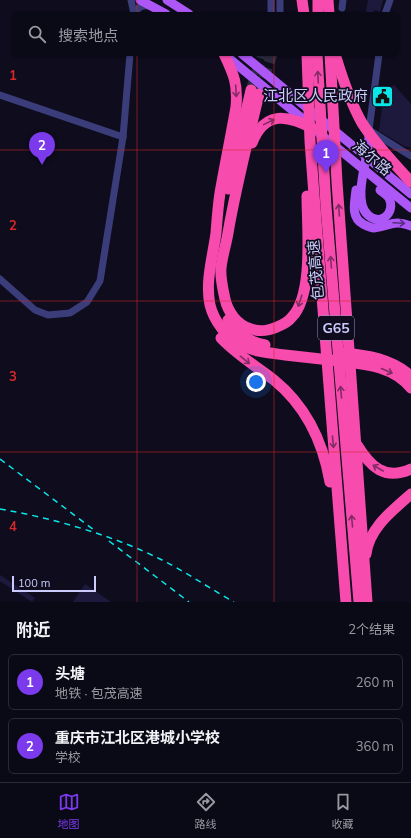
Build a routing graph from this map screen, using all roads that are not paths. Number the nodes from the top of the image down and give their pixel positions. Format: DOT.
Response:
graph roads {
  1 [pos="131,0"];
  2 [pos="140,0"];
  3 [pos="167,0"];
  4 [pos="271,0"];
  5 [pos="280,0"];
  6 [pos="302,0"];
  7 [pos="306,0"];
  8 [pos="318,0"];
  9 [pos="328,0"];
  10 [pos="343,0"];
  11 [pos="390,0"];
  12 [pos="152,6"];
  13 [pos="342,8"];
  14 [pos="134,12"];
  15 [pos="136,12"];
  16 [pos="162,12"];
  17 [pos="186,12"];
  18 [pos="271,12"];
  19 [pos="280,12"];
  20 [pos="305,12"];
  21 [pos="305,12"];
  22 [pos="318,12"];
  23 [pos="329,12"];
  24 [pos="386,12"];
  25 [pos="130,56"];
  26 [pos="225,56"];
  27 [pos="226,56"];
  28 [pos="244,56"];
  29 [pos="307,56"];
  30 [pos="318,56"];
  31 [pos="330,56"];
  32 [pos="336,56"];
  33 [pos="379,56"];
  34 [pos="307,81"];
  35 [pos="0,95"];
  36 [pos="369,130"];
  37 [pos="318,132"];
  38 [pos="123,137"];
  39 [pos="411,156"];
  40 [pos="368,175"];
  41 [pos="411,182"];
  42 [pos="411,194"];
  43 [pos="411,208"];
  44 [pos="411,226"];
  45 [pos="216,234"];
  46 [pos="228,234"];
  47 [pos="210,267"];
  48 [pos="221,270"];
  49 [pos="0,279"];
  50 [pos="357,358"];
  51 [pos="411,376"];
  52 [pos="411,388"];
  53 [pos="356,443"];
  54 [pos="411,469"];
  55 [pos="411,494"];
  56 [pos="364,570"];
  57 [pos="342,602"];
  58 [pos="346,602"];
  59 [pos="359,602"];
  60 [pos="367,602"];
  1 -- 14 [label="street"];
  2 -- 12 [label="main road"];
  3 -- 17 [label="main road"];
  4 -- 18 [label="street"];
  5 -- 19 [label="street"];
  6 -- 20 [label="highway"];
  7 -- 21 [label="highway"];
  8 -- 22 [label="highway"];
  9 -- 23 [label="highway"];
  10 -- 13 [label="street"];
  11 -- 24 [label="street"];
  12 -- 15 [label="street"];
  12 -- 16 [label="main road"];
  25 -- 38 [label="street"];
  26 -- 45 [label="highway, one-way"];
  27 -- 37 [label="main road, 海尔路"];
  28 -- 42 [label="main road, 海尔路"];
  29 -- 34 [label="highway, 包茂高速 / G65"];
  59 -- 30 [label="highway, 包茂高速 / G65, one-way"];
  53 -- 31 [label="highway, one-way"];
  32 -- 41 [label="highway"];
  33 -- 36 [label="street"];
  34 -- 48 [label="highway, one-way"];
  34 -- 58 [label="highway, 包茂高速 / G65, one-way"];
  35 -- 38 [label="street"];
  36 -- 39 [label="street"];
  36 -- 40 [label="main road"];
  36 -- 44 [label="main road, one-way"];
  37 -- 40 [label="main road, 海尔路"];
  46 -- 37 [label="highway, one-way"];
  38 -- 49 [label="street"];
  40 -- 43 [label="main road, 海尔路"];
  45 -- 46 [label="highway"];
  45 -- 47 [label="highway"];
  46 -- 48 [label="highway"];
  47 -- 50 [label="highway"];
  47 -- 57 [label="highway, one-way"];
  48 -- 50 [label="highway"];
  50 -- 51 [label="highway"];
  50 -- 52 [label="highway, one-way"];
  54 -- 53 [label="highway, one-way"];
  53 -- 56 [label="highway"];
  55 -- 56 [label="highway"];
  56 -- 60 [label="highway"];
}
